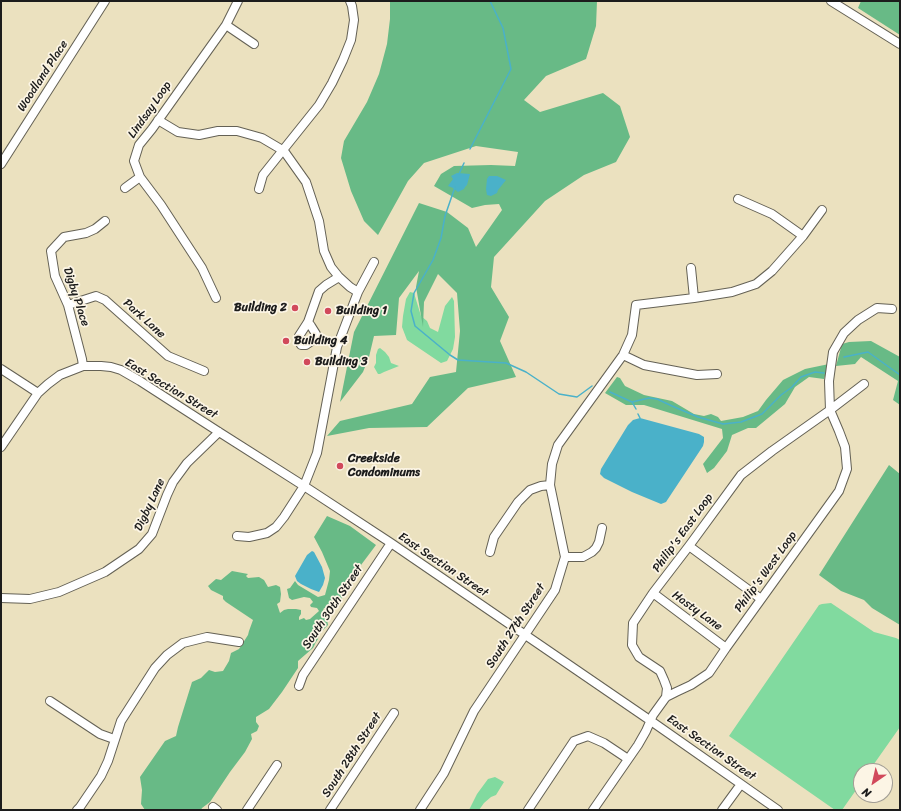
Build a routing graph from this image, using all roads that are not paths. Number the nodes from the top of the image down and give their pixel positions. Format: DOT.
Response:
graph roads {
  1 [pos="105,1"];
  2 [pos="238,1"];
  3 [pos="350,1"];
  4 [pos="831,1"];
  5 [pos="226,25"];
  6 [pos="254,44"];
  7 [pos="900,44"];
  8 [pos="158,120"];
  9 [pos="284,151"];
  10 [pos="1,164"];
  11 [pos="140,177"];
  12 [pos="125,188"];
  13 [pos="259,189"];
  14 [pos="738,199"];
  15 [pos="822,210"];
  16 [pos="105,221"];
  17 [pos="803,236"];
  18 [pos="374,262"];
  19 [pos="691,268"];
  20 [pos="339,277"];
  21 [pos="358,292"];
  22 [pos="216,298"];
  23 [pos="694,298"];
  24 [pos="68,305"];
  25 [pos="892,309"];
  26 [pos="308,322"];
  27 [pos="623,355"];
  28 [pos="83,366"];
  29 [pos="1,369"];
  30 [pos="204,371"];
  31 [pos="717,374"];
  32 [pos="864,384"];
  33 [pos="38,393"];
  34 [pos="830,410"];
  35 [pos="219,432"];
  36 [pos="1,446"];
  37 [pos="550,485"];
  38 [pos="304,486"];
  39 [pos="602,528"];
  40 [pos="237,536"];
  41 [pos="391,543"];
  42 [pos="689,546"];
  43 [pos="490,552"];
  44 [pos="565,557"];
  45 [pos="653,593"];
  46 [pos="1,598"];
  47 [pos="761,599"];
  48 [pos="525,635"];
  49 [pos="239,642"];
  50 [pos="726,648"];
  51 [pos="299,686"];
  52 [pos="666,697"];
  53 [pos="50,701"];
  54 [pos="394,713"];
  55 [pos="651,721"];
  56 [pos="114,739"];
  57 [pos="628,759"];
  58 [pos="277,765"];
  59 [pos="741,784"];
  60 [pos="80,809"];
  61 [pos="247,810"];
  62 [pos="330,810"];
  63 [pos="420,810"];
  64 [pos="528,810"];
  65 [pos="593,810"];
  66 [pos="722,810"];
  67 [pos="778,810"];
  1 -- 10 [label="street, Woodland Place"];
  2 -- 5 [label="street, Lindsay Loop"];
  3 -- 9 [label="street"];
  4 -- 7 [label="street"];
  5 -- 6 [label="street"];
  5 -- 8 [label="street, Lindsay Loop"];
  8 -- 9 [label="street"];
  8 -- 11 [label="street, Lindsay Loop"];
  9 -- 13 [label="street"];
  9 -- 20 [label="street"];
  11 -- 12 [label="street"];
  11 -- 22 [label="street, Lindsay Loop"];
  14 -- 17 [label="street"];
  15 -- 17 [label="street"];
  16 -- 24 [label="street, Digby Place"];
  17 -- 23 [label="street"];
  18 -- 21 [label="street"];
  19 -- 23 [label="street"];
  20 -- 21 [label="street"];
  20 -- 26 [label="street"];
  21 -- 38 [label="street"];
  23 -- 27 [label="street, South 27th Street"];
  24 -- 28 [label="street, Digby Place"];
  24 -- 30 [label="street, Park Lane"];
  25 -- 34 [label="street"];
  27 -- 31 [label="street"];
  27 -- 37 [label="street, South 27th Street"];
  28 -- 33 [label="street"];
  28 -- 35 [label="street, East Section Street"];
  29 -- 33 [label="street"];
  32 -- 34 [label="street, Philip's East Loop"];
  33 -- 36 [label="street"];
  34 -- 42 [label="street, Philip's East Loop"];
  34 -- 47 [label="street, Philip's West Loop"];
  35 -- 38 [label="street, East Section Street"];
  35 -- 46 [label="street, Digby Lane"];
  37 -- 43 [label="street"];
  37 -- 44 [label="street, South 27th Street"];
  38 -- 40 [label="street"];
  38 -- 41 [label="street, East Section Street"];
  39 -- 44 [label="street"];
  41 -- 48 [label="street, East Section Street"];
  41 -- 51 [label="street, South 30th Street"];
  42 -- 45 [label="street, Philip's East Loop"];
  42 -- 47 [label="street"];
  44 -- 48 [label="street, South 27th Street"];
  45 -- 50 [label="street, Hasty Lane"];
  45 -- 52 [label="street, Philip's East Loop"];
  47 -- 50 [label="street, Philip's West Loop"];
  48 -- 55 [label="street, East Section Street"];
  48 -- 63 [label="street, South 27th Street"];
  49 -- 56 [label="street"];
  50 -- 52 [label="street, Philip's West Loop"];
  52 -- 55 [label="street, Philip's West Loop"];
  53 -- 56 [label="street"];
  54 -- 62 [label="street, South 28th Street"];
  55 -- 57 [label="street, Philip's West Loop"];
  55 -- 59 [label="street, East Section Street"];
  56 -- 60 [label="street"];
  57 -- 64 [label="street"];
  57 -- 65 [label="street, Philip's West Loop"];
  58 -- 61 [label="street"];
  59 -- 66 [label="street"];
  59 -- 67 [label="street, East Section Street"];
}
